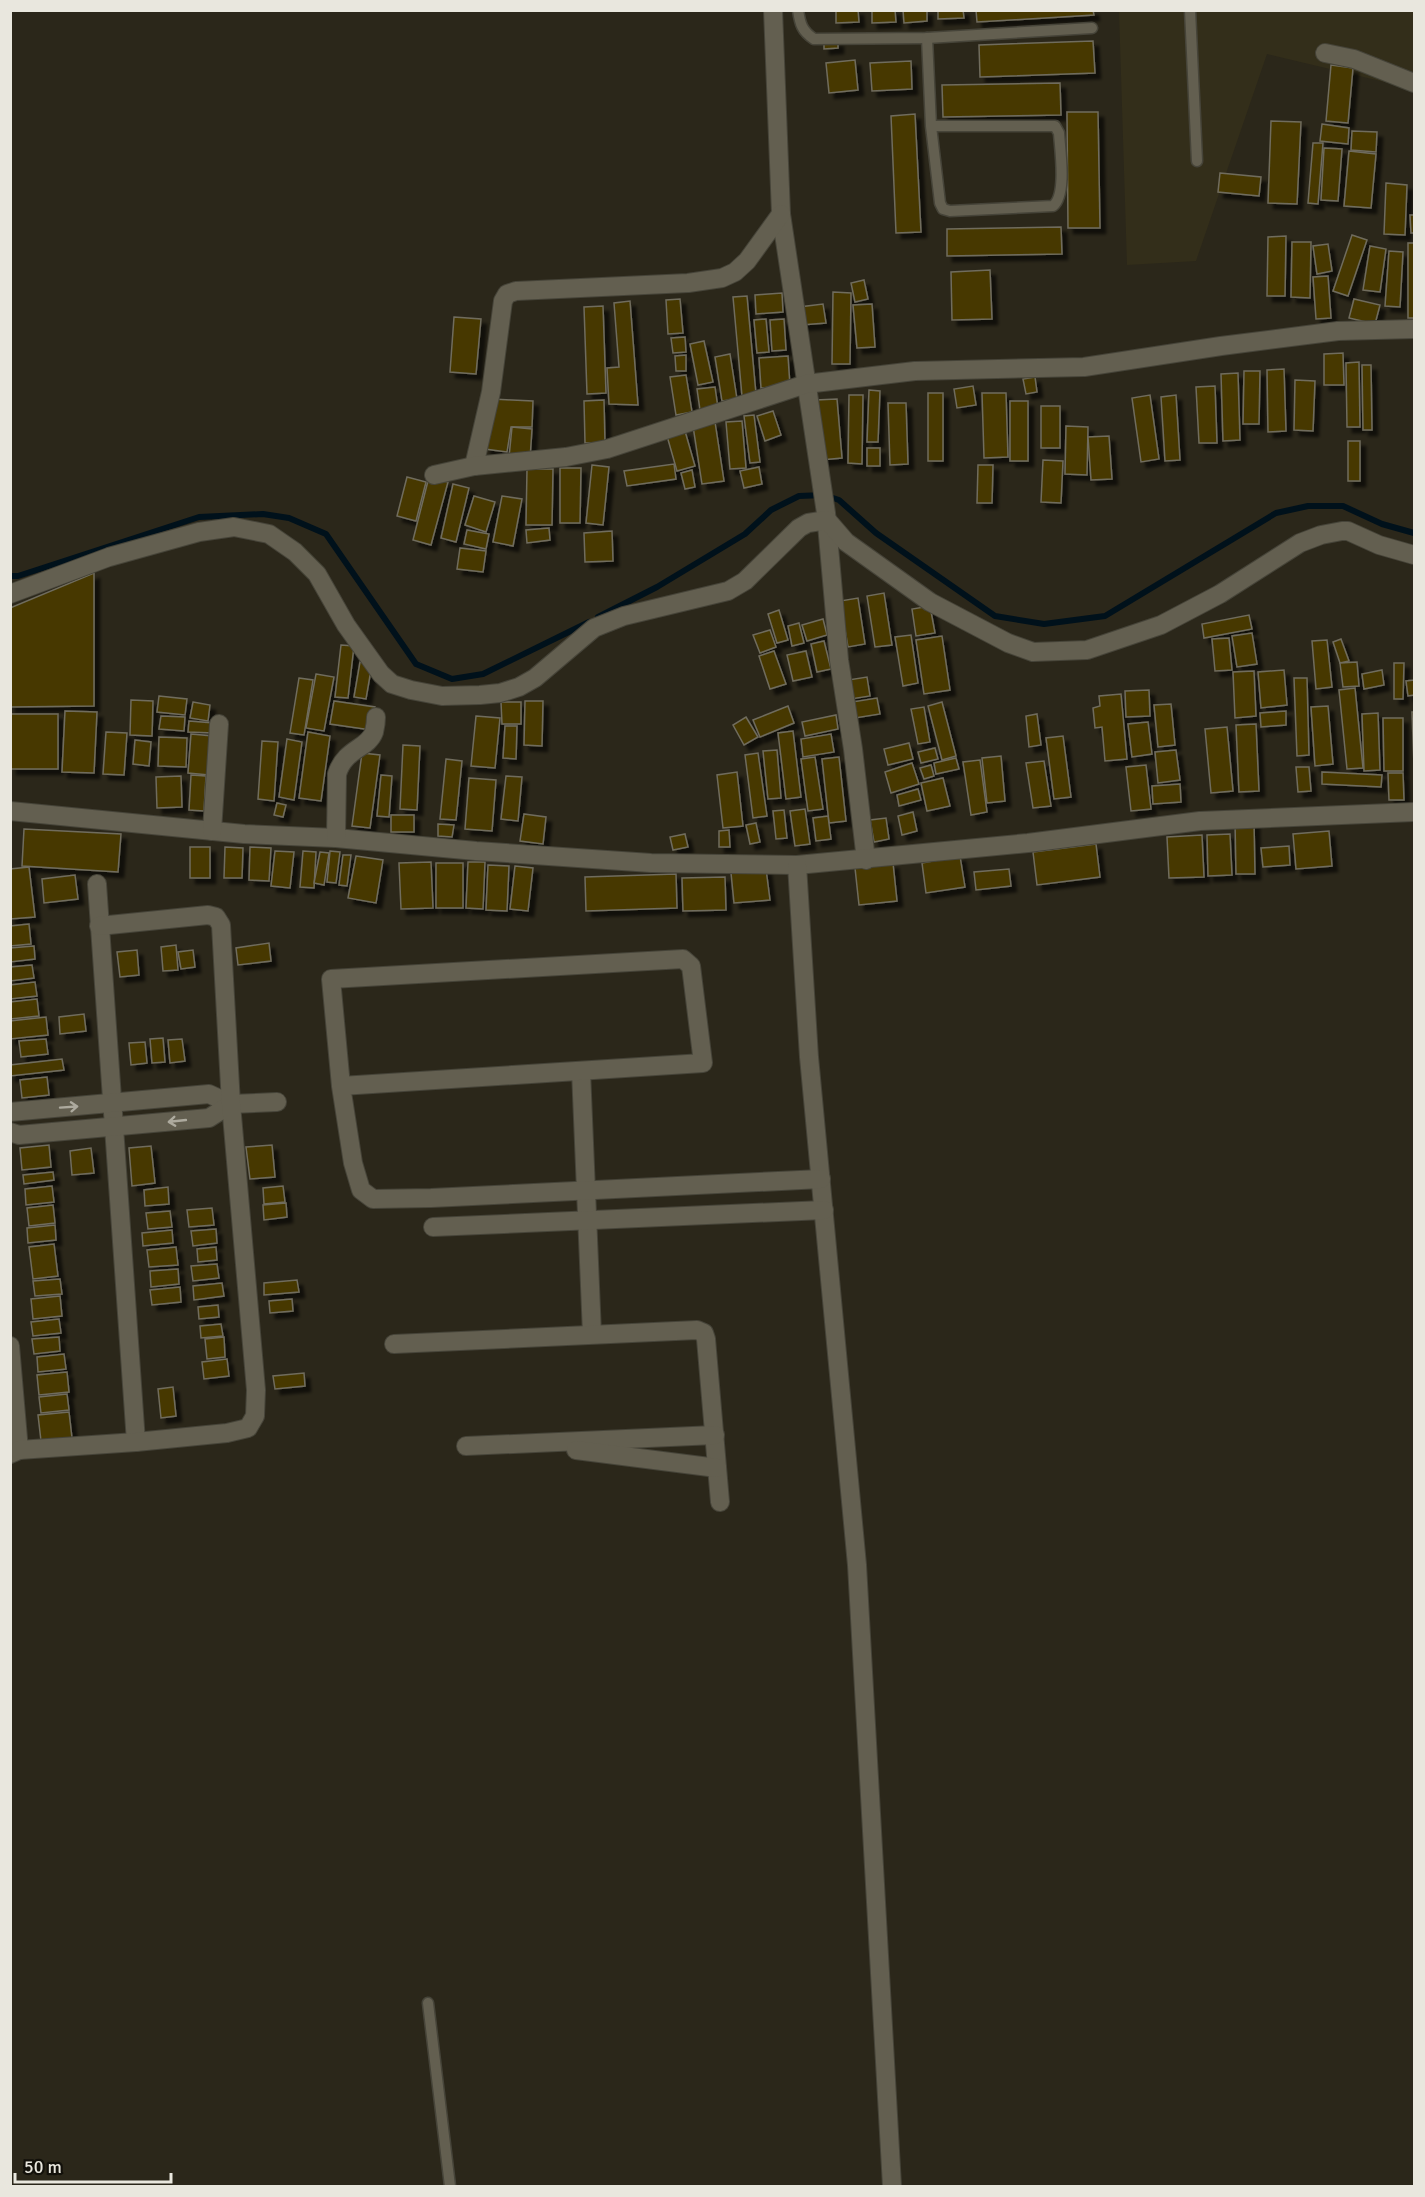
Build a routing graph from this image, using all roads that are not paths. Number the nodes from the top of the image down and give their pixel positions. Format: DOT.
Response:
graph roads {
  1 [pos="773,10"];
  2 [pos="798,10"];
  3 [pos="1190,10"];
  4 [pos="1092,28"];
  5 [pos="927,38"];
  6 [pos="1324,53"];
  7 [pos="1414,83"];
  8 [pos="931,126"];
  9 [pos="1197,161"];
  10 [pos="781,214"];
  11 [pos="1414,329"];
  12 [pos="806,384"];
  13 [pos="474,466"];
  14 [pos="434,475"];
  15 [pos="826,517"];
  16 [pos="1414,555"];
  17 [pos="10,594"];
  18 [pos="376,717"];
  19 [pos="219,724"];
  20 [pos="10,812"];
  21 [pos="1414,812"];
  22 [pos="212,831"];
  23 [pos="336,838"];
  24 [pos="866,860"];
  25 [pos="797,865"];
  26 [pos="97,884"];
  27 [pos="99,926"];
  28 [pos="581,1071"];
  29 [pos="341,1086"];
  30 [pos="277,1101"];
  31 [pos="111,1104"];
  32 [pos="231,1104"];
  33 [pos="10,1112"];
  34 [pos="113,1127"];
  35 [pos="10,1132"];
  36 [pos="821,1179"];
  37 [pos="586,1190"];
  38 [pos="824,1210"];
  39 [pos="588,1220"];
  40 [pos="433,1227"];
  41 [pos="592,1334"];
  42 [pos="394,1344"];
  43 [pos="11,1348"];
  44 [pos="715,1435"];
  45 [pos="135,1442"];
  46 [pos="526,1443"];
  47 [pos="466,1446"];
  48 [pos="15,1452"];
  49 [pos="717,1468"];
  50 [pos="720,1502"];
  51 [pos="429,2003"];
  52 [pos="450,2187"];
  53 [pos="892,2187"];
  1 -- 10 [label="street"];
  2 -- 5 [label="lane"];
  3 -- 9 [label="lane"];
  4 -- 5 [label="lane"];
  5 -- 8 [label="lane"];
  6 -- 7 [label="street"];
  8 -- 8 [label="lane"];
  10 -- 12 [label="street"];
  10 -- 13 [label="street"];
  11 -- 12 [label="street"];
  12 -- 13 [label="street"];
  12 -- 15 [label="street"];
  13 -- 14 [label="street"];
  15 -- 16 [label="street"];
  15 -- 17 [label="street"];
  15 -- 24 [label="street"];
  18 -- 23 [label="street"];
  19 -- 22 [label="street"];
  20 -- 22 [label="street"];
  21 -- 24 [label="street"];
  22 -- 23 [label="street"];
  23 -- 25 [label="street"];
  24 -- 25 [label="street"];
  25 -- 36 [label="street"];
  26 -- 27 [label="street"];
  27 -- 31 [label="street"];
  27 -- 32 [label="street"];
  28 -- 29 [label="street"];
  28 -- 29 [label="street"];
  28 -- 37 [label="street"];
  29 -- 37 [label="street"];
  30 -- 32 [label="street"];
  31 -- 32 [label="street"];
  33 -- 31 [label="street, one-way"];
  31 -- 34 [label="street"];
  32 -- 34 [label="street, one-way"];
  32 -- 45 [label="street"];
  34 -- 35 [label="street"];
  34 -- 45 [label="street"];
  36 -- 37 [label="street"];
  36 -- 38 [label="street"];
  37 -- 39 [label="street"];
  38 -- 39 [label="street"];
  38 -- 53 [label="street"];
  39 -- 40 [label="street"];
  39 -- 41 [label="street"];
  41 -- 42 [label="street"];
  41 -- 44 [label="street"];
  43 -- 48 [label="street"];
  44 -- 46 [label="street"];
  44 -- 49 [label="street"];
  45 -- 48 [label="street"];
  46 -- 47 [label="street"];
  46 -- 49 [label="street"];
  49 -- 50 [label="street"];
  51 -- 52 [label="lane"];
}
